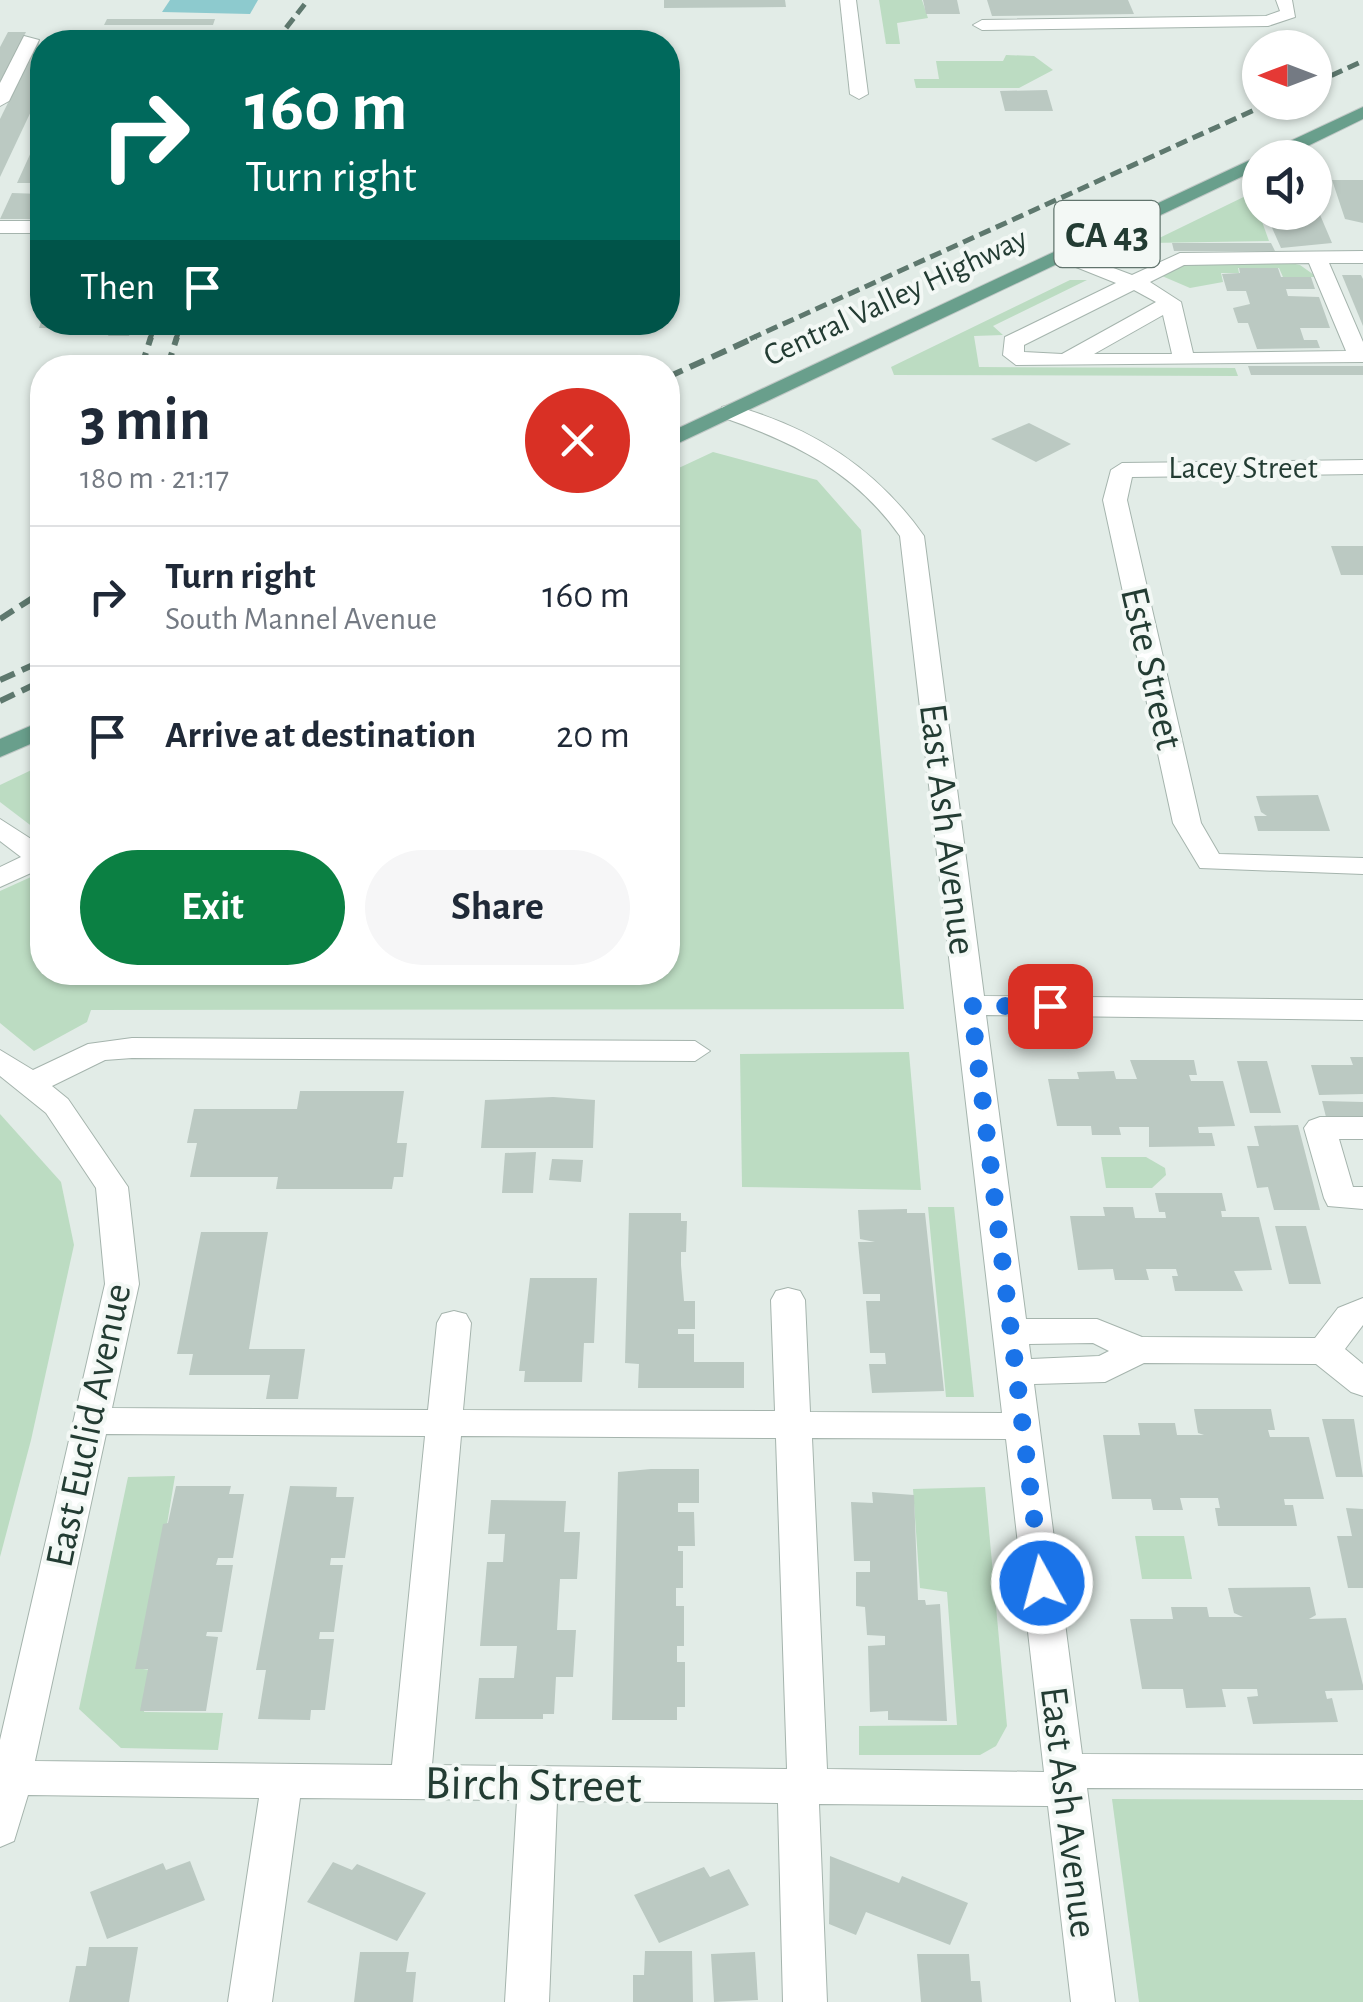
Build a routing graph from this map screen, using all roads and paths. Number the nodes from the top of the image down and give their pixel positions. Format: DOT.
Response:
graph roads {
  1 [pos="848,0"];
  2 [pos="1284,0"];
  3 [pos="982,26"];
  4 [pos="30,40"];
  5 [pos="858,94"];
  6 [pos="0,101"];
  7 [pos="1363,112"];
  8 [pos="1305,140"];
  9 [pos="1242,170"];
  10 [pos="0,227"];
  11 [pos="30,227"];
  12 [pos="1063,255"];
  13 [pos="1316,257"];
  14 [pos="1363,257"];
  15 [pos="1130,281"];
  16 [pos="1170,302"];
  17 [pos="1066,360"];
  18 [pos="1184,360"];
  19 [pos="730,412"];
  20 [pos="680,435"];
  21 [pos="1363,467"];
  22 [pos="1122,470"];
  23 [pos="30,736"];
  24 [pos="0,750"];
  25 [pos="0,827"];
  26 [pos="30,850"];
  27 [pos="30,863"];
  28 [pos="1363,866"];
  29 [pos="0,878"];
  30 [pos="971,1006"];
  31 [pos="1363,1010"];
  32 [pos="695,1051"];
  33 [pos="0,1060"];
  34 [pos="30,1084"];
  35 [pos="1363,1128"];
  36 [pos="1363,1198"];
  37 [pos="788,1300"];
  38 [pos="1363,1310"];
  39 [pos="454,1323"];
  40 [pos="1012,1332"];
  41 [pos="1138,1350"];
  42 [pos="1324,1351"];
  43 [pos="1016,1372"];
  44 [pos="1363,1383"];
  45 [pos="91,1421"];
  46 [pos="445,1422"];
  47 [pos="795,1425"];
  48 [pos="1023,1426"];
  49 [pos="1363,1772"];
  50 [pos="5,1776"];
  51 [pos="1066,1780"];
  52 [pos="282,1781"];
  53 [pos="410,1782"];
  54 [pos="538,1783"];
  55 [pos="803,1786"];
  56 [pos="0,1829"];
  57 [pos="250,2002"];
  58 [pos="526,2002"];
  59 [pos="805,2002"];
  60 [pos="1093,2002"];
  1 -- 5 [label="street"];
  2 -- 3 [label="street"];
  4 -- 6 [label="street"];
  7 -- 8 [label="main road"];
  9 -- 12 [label="main road, Central Valley Highway / CA 43"];
  10 -- 11 [label="street"];
  12 -- 15 [label="street"];
  12 -- 19 [label="main road, Central Valley Highway / CA 43"];
  13 -- 14 [label="street"];
  13 -- 15 [label="street"];
  13 -- 18 [label="street"];
  15 -- 16 [label="street"];
  15 -- 17 [label="street"];
  16 -- 17 [label="street"];
  16 -- 18 [label="street"];
  17 -- 18 [label="street"];
  19 -- 20 [label="main road, Central Valley Highway / CA 43"];
  19 -- 30 [label="street, East Ash Avenue"];
  21 -- 22 [label="street, Lacey Street"];
  22 -- 28 [label="street, Este Street"];
  23 -- 24 [label="main road"];
  25 -- 26 [label="street"];
  27 -- 29 [label="street"];
  30 -- 31 [label="street"];
  30 -- 40 [label="street, East Ash Avenue"];
  32 -- 34 [label="street"];
  33 -- 34 [label="street, East Euclid Avenue"];
  34 -- 45 [label="street, East Euclid Avenue"];
  35 -- 36 [label="street"];
  37 -- 47 [label="street"];
  38 -- 42 [label="street"];
  39 -- 46 [label="street"];
  40 -- 41 [label="street"];
  40 -- 43 [label="street, East Ash Avenue"];
  41 -- 42 [label="street"];
  41 -- 43 [label="street"];
  42 -- 44 [label="street"];
  43 -- 48 [label="street, East Ash Avenue"];
  45 -- 46 [label="street"];
  45 -- 50 [label="street, East Euclid Avenue"];
  46 -- 47 [label="street"];
  46 -- 53 [label="street"];
  47 -- 48 [label="street"];
  47 -- 55 [label="street"];
  48 -- 51 [label="street, East Ash Avenue"];
  49 -- 51 [label="street, Birch Street"];
  50 -- 52 [label="street, Birch Street"];
  50 -- 56 [label="street, East Euclid Avenue"];
  51 -- 55 [label="street, Birch Street"];
  51 -- 60 [label="street, East Ash Avenue"];
  52 -- 53 [label="street, Birch Street"];
  52 -- 57 [label="street"];
  53 -- 54 [label="street, Birch Street"];
  54 -- 55 [label="street, Birch Street"];
  54 -- 58 [label="street"];
  55 -- 59 [label="street"];
}
